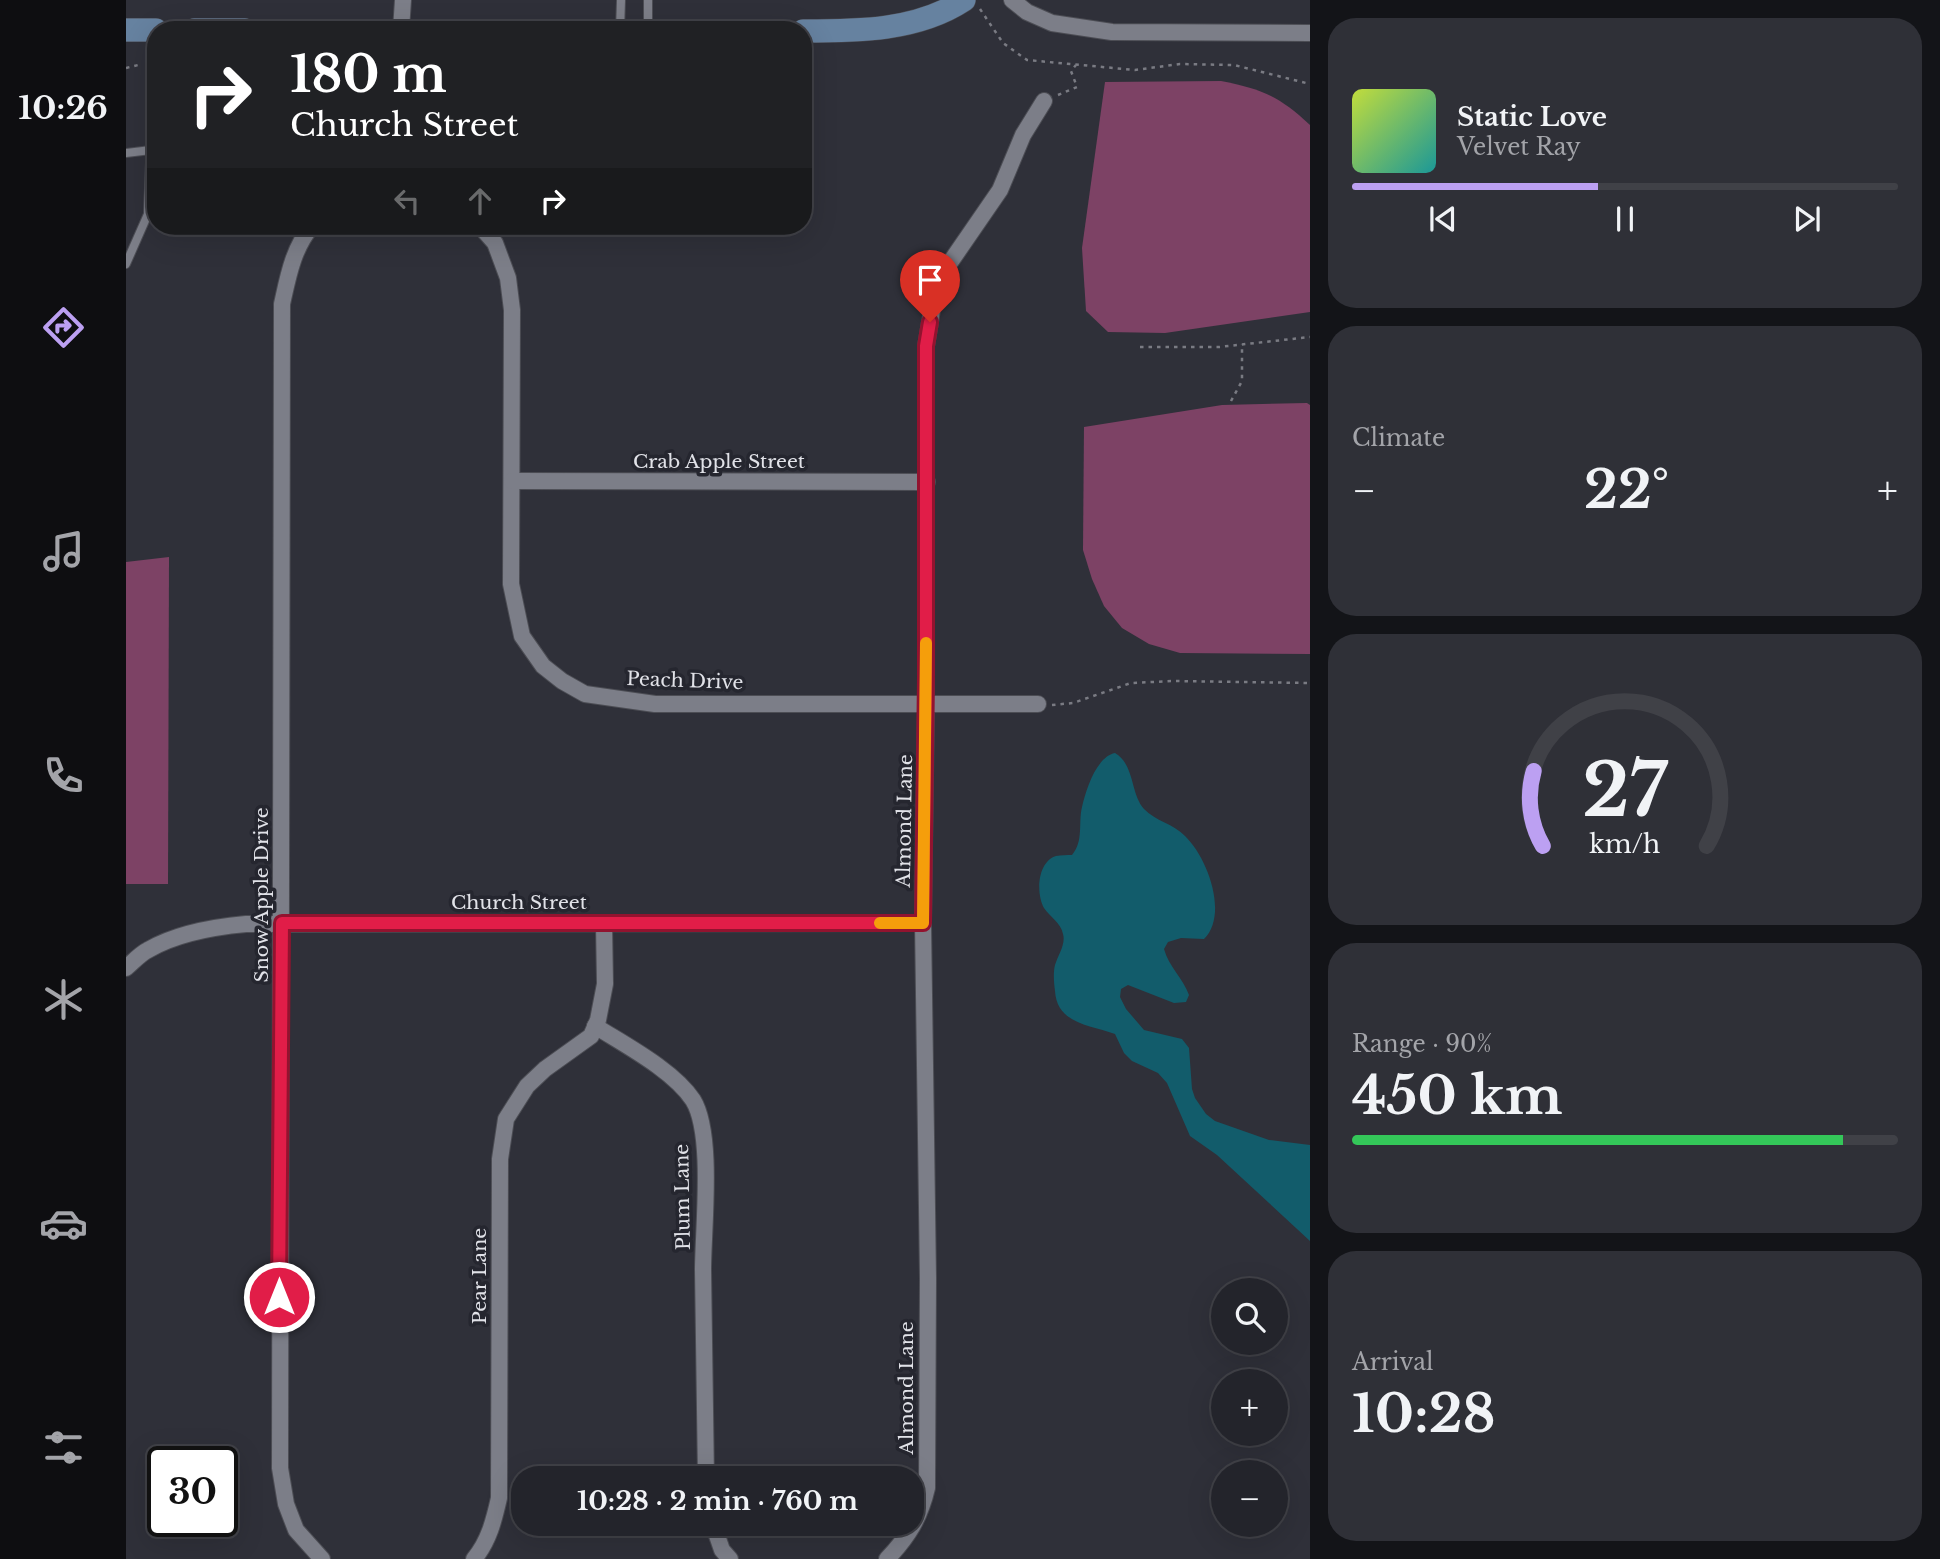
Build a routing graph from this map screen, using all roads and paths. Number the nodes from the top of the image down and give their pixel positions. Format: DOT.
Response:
graph roads {
  1 [pos="403,0"];
  2 [pos="621,0"];
  3 [pos="648,0"];
  4 [pos="964,0"];
  5 [pos="1012,0"];
  6 [pos="984,15"];
  7 [pos="402,21"];
  8 [pos="620,21"];
  9 [pos="649,21"];
  10 [pos="126,30"];
  11 [pos="147,30"];
  12 [pos="812,31"];
  13 [pos="1310,33"];
  14 [pos="147,61"];
  15 [pos="1076,65"];
  16 [pos="126,68"];
  17 [pos="1310,84"];
  18 [pos="1044,101"];
  19 [pos="147,150"];
  20 [pos="126,153"];
  21 [pos="147,216"];
  22 [pos="304,235"];
  23 [pos="488,235"];
  24 [pos="126,264"];
  25 [pos="1310,337"];
  26 [pos="1242,344"];
  27 [pos="1140,347"];
  28 [pos="1231,401"];
  29 [pos="512,481"];
  30 [pos="927,482"];
  31 [pos="1310,683"];
  32 [pos="926,704"];
  33 [pos="1038,704"];
  34 [pos="282,923"];
  35 [pos="923,923"];
  36 [pos="604,924"];
  37 [pos="126,968"];
  38 [pos="595,1026"];
  39 [pos="706,1466"];
  40 [pos="717,1536"];
  41 [pos="322,1559"];
  42 [pos="474,1559"];
  43 [pos="730,1559"];
  44 [pos="887,1559"];
  1 -- 7 [label="street"];
  2 -- 8 [label="lane"];
  3 -- 9 [label="lane"];
  4 -- 12 [label="street"];
  5 -- 13 [label="street"];
  6 -- 15 [label="path"];
  10 -- 11 [label="street"];
  14 -- 16 [label="path"];
  15 -- 17 [label="path"];
  15 -- 18 [label="path"];
  18 -- 30 [label="street, Almond Lane"];
  19 -- 20 [label="lane"];
  21 -- 24 [label="lane"];
  22 -- 34 [label="street, Snow Apple Drive"];
  23 -- 29 [label="street, Peach Drive"];
  25 -- 26 [label="path"];
  26 -- 27 [label="path"];
  26 -- 28 [label="path"];
  29 -- 30 [label="street, Crab Apple Street"];
  29 -- 32 [label="street, Peach Drive"];
  30 -- 32 [label="street, Almond Lane"];
  31 -- 33 [label="path"];
  32 -- 33 [label="street, Peach Drive"];
  32 -- 35 [label="street, Almond Lane"];
  34 -- 36 [label="street, Church Street"];
  34 -- 37 [label="street, Church Street"];
  34 -- 41 [label="street, Snow Apple Drive"];
  35 -- 36 [label="street, Church Street"];
  35 -- 44 [label="street, Almond Lane"];
  36 -- 38 [label="street"];
  38 -- 39 [label="street, Plum Lane"];
  38 -- 42 [label="street, Pear Lane"];
  40 -- 43 [label="street"];
}
